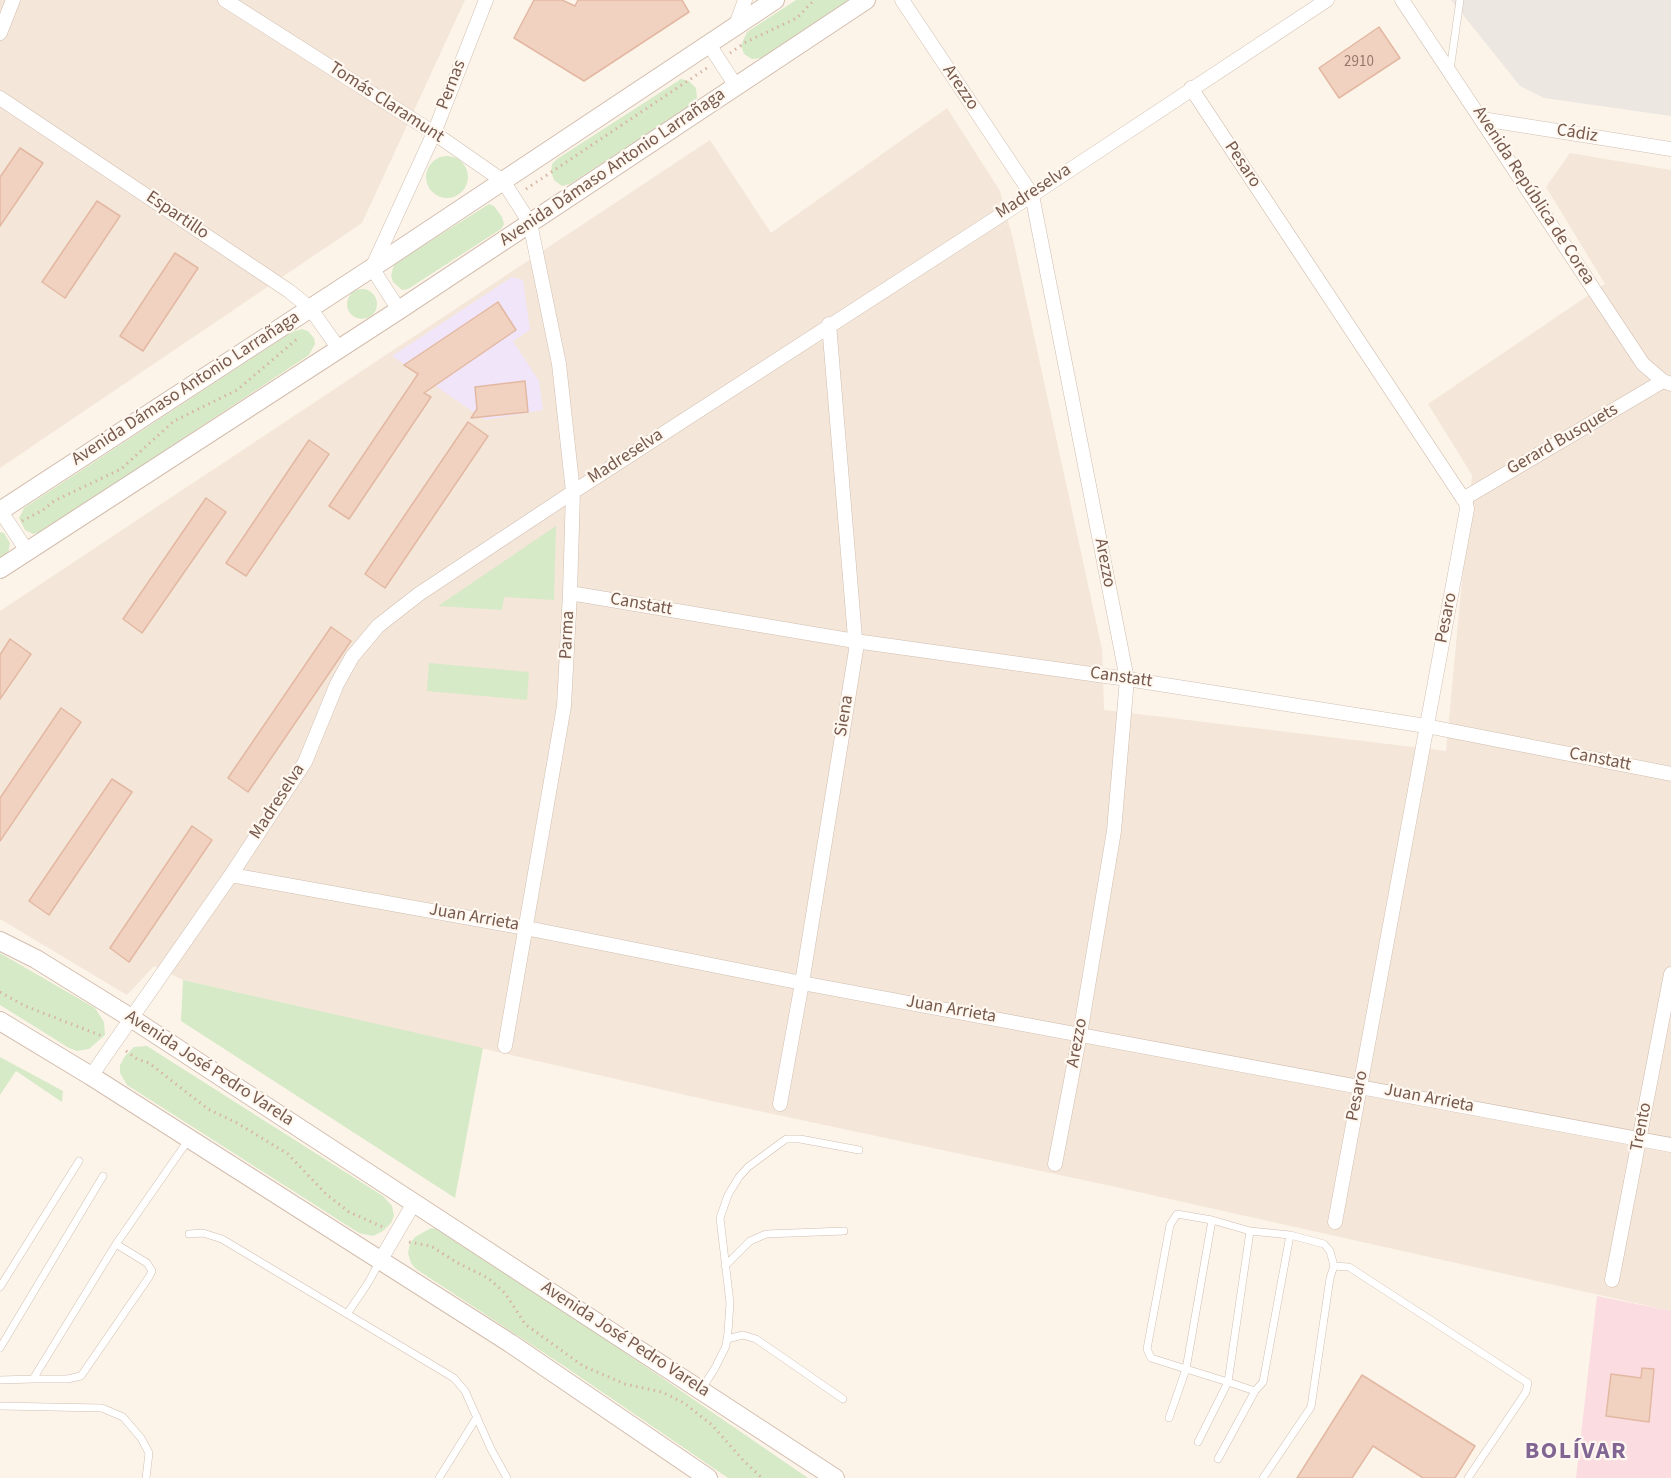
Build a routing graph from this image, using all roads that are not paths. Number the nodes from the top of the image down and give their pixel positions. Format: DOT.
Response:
graph roads {
  1 [pos="13,0"];
  2 [pos="225,0"];
  3 [pos="486,0"];
  4 [pos="745,0"];
  5 [pos="775,0"];
  6 [pos="866,0"];
  7 [pos="902,0"];
  8 [pos="1327,0"];
  9 [pos="1402,0"];
  10 [pos="1460,0"];
  11 [pos="242,5"];
  12 [pos="736,25"];
  13 [pos="0,33"];
  14 [pos="708,44"];
  15 [pos="1450,72"];
  16 [pos="736,86"];
  17 [pos="1191,88"];
  18 [pos="0,98"];
  19 [pos="1482,119"];
  20 [pos="434,133"];
  21 [pos="1671,149"];
  22 [pos="503,181"];
  23 [pos="1032,195"];
  24 [pos="530,223"];
  25 [pos="372,268"];
  26 [pos="399,310"];
  27 [pos="315,315"];
  28 [pos="829,324"];
  29 [pos="339,349"];
  30 [pos="1667,383"];
  31 [pos="573,492"];
  32 [pos="1463,499"];
  33 [pos="0,510"];
  34 [pos="27,551"];
  35 [pos="0,569"];
  36 [pos="570,593"];
  37 [pos="855,641"];
  38 [pos="1127,679"];
  39 [pos="1426,726"];
  40 [pos="1671,774"];
  41 [pos="231,875"];
  42 [pos="526,928"];
  43 [pos="0,941"];
  44 [pos="1671,974"];
  45 [pos="802,983"];
  46 [pos="131,1018"];
  47 [pos="0,1021"];
  48 [pos="1080,1034"];
  49 [pos="505,1046"];
  50 [pos="91,1076"];
  51 [pos="1360,1086"];
  52 [pos="780,1104"];
  53 [pos="189,1138"];
  54 [pos="1639,1139"];
  55 [pos="1671,1145"];
  56 [pos="859,1150"];
  57 [pos="79,1161"];
  58 [pos="1055,1164"];
  59 [pos="103,1176"];
  60 [pos="414,1203"];
  61 [pos="1212,1220"];
  62 [pos="1335,1222"];
  63 [pos="844,1231"];
  64 [pos="1250,1231"];
  65 [pos="189,1234"];
  66 [pos="1290,1235"];
  67 [pos="116,1244"];
  68 [pos="380,1261"];
  69 [pos="725,1266"];
  70 [pos="1334,1266"];
  71 [pos="1612,1280"];
  72 [pos="0,1287"];
  73 [pos="347,1314"];
  74 [pos="727,1339"];
  75 [pos="0,1348"];
  76 [pos="1186,1369"];
  77 [pos="33,1379"];
  78 [pos="0,1380"];
  79 [pos="1228,1382"];
  80 [pos="701,1390"];
  81 [pos="1255,1390"];
  82 [pos="843,1399"];
  83 [pos="0,1406"];
  84 [pos="477,1417"];
  85 [pos="1169,1418"];
  86 [pos="1198,1442"];
  87 [pos="1218,1459"];
  88 [pos="147,1478"];
  89 [pos="439,1478"];
  90 [pos="507,1478"];
  91 [pos="708,1478"];
  92 [pos="835,1478"];
  93 [pos="1263,1478"];
  94 [pos="1468,1478"];
  1 -- 13 [label="street"];
  2 -- 11 [label="street, Tomás Claramunt"];
  3 -- 20 [label="street, Pernas"];
  4 -- 12 [label="street"];
  5 -- 12 [label="street, Avenida Dámaso Antonio Larrañaga"];
  6 -- 16 [label="street, Avenida Dámaso Antonio Larrañaga"];
  7 -- 23 [label="street, Arezzo"];
  8 -- 17 [label="street, Madreselva"];
  9 -- 15 [label="street, Avenida República de Corea"];
  10 -- 15 [label="lane"];
  11 -- 20 [label="street, Tomás Claramunt"];
  12 -- 14 [label="street, Avenida Dámaso Antonio Larrañaga"];
  14 -- 16 [label="street, Avenida Dámaso Antonio Larrañaga"];
  14 -- 22 [label="street, Avenida Dámaso Antonio Larrañaga"];
  15 -- 19 [label="street, Avenida República de Corea"];
  16 -- 24 [label="street, Avenida Dámaso Antonio Larrañaga"];
  17 -- 23 [label="street, Madreselva"];
  17 -- 32 [label="street, Pesaro"];
  18 -- 27 [label="street, Espartillo"];
  19 -- 21 [label="street, Cádiz"];
  19 -- 30 [label="street, Avenida República de Corea"];
  20 -- 22 [label="street, Tomás Claramunt"];
  20 -- 25 [label="street, Pernas"];
  22 -- 24 [label="street, Tomás Claramunt"];
  22 -- 25 [label="street, Avenida Dámaso Antonio Larrañaga"];
  23 -- 28 [label="street, Madreselva"];
  23 -- 38 [label="street, Arezzo"];
  24 -- 26 [label="street, Avenida Dámaso Antonio Larrañaga"];
  24 -- 31 [label="street, Parma"];
  25 -- 26 [label="street"];
  25 -- 27 [label="street, Avenida Dámaso Antonio Larrañaga"];
  26 -- 29 [label="street, Avenida Dámaso Antonio Larrañaga"];
  27 -- 29 [label="street, Espartillo"];
  27 -- 33 [label="street, Avenida Dámaso Antonio Larrañaga"];
  28 -- 31 [label="street, Madreselva"];
  28 -- 37 [label="street, Siena"];
  29 -- 34 [label="street, Avenida Dámaso Antonio Larrañaga"];
  30 -- 32 [label="street, Gerard Busquets"];
  31 -- 36 [label="street, Parma"];
  31 -- 41 [label="street, Madreselva"];
  32 -- 39 [label="street, Pesaro"];
  33 -- 34 [label="street, Avenida Dámaso Antonio Larrañaga"];
  34 -- 35 [label="street, Avenida Dámaso Antonio Larrañaga"];
  36 -- 37 [label="street, Canstatt"];
  36 -- 42 [label="street, Parma"];
  37 -- 38 [label="street, Canstatt"];
  37 -- 45 [label="street, Siena"];
  38 -- 39 [label="street, Canstatt"];
  38 -- 48 [label="street, Arezzo"];
  39 -- 40 [label="street, Canstatt"];
  39 -- 51 [label="street, Pesaro"];
  41 -- 42 [label="street, Juan Arrieta"];
  41 -- 46 [label="street, Madreselva"];
  42 -- 45 [label="street, Juan Arrieta"];
  42 -- 49 [label="street, Parma"];
  43 -- 46 [label="street, Avenida José Pedro Varela"];
  44 -- 54 [label="street, Trento"];
  45 -- 48 [label="street, Juan Arrieta"];
  45 -- 52 [label="street, Siena"];
  46 -- 50 [label="street, Madreselva"];
  46 -- 60 [label="street, Avenida José Pedro Varela"];
  47 -- 50 [label="street"];
  48 -- 51 [label="street, Juan Arrieta"];
  48 -- 58 [label="street, Arezzo"];
  50 -- 53 [label="street"];
  51 -- 54 [label="street, Juan Arrieta"];
  51 -- 62 [label="street, Pesaro"];
  53 -- 67 [label="lane"];
  53 -- 68 [label="street"];
  54 -- 55 [label="street, Juan Arrieta"];
  54 -- 71 [label="street, Trento"];
  56 -- 69 [label="lane"];
  57 -- 72 [label="lane"];
  59 -- 75 [label="lane"];
  60 -- 68 [label="street"];
  60 -- 80 [label="street, Avenida José Pedro Varela"];
  61 -- 64 [label="lane"];
  61 -- 76 [label="lane"];
  61 -- 76 [label="lane"];
  63 -- 69 [label="lane"];
  64 -- 66 [label="lane"];
  64 -- 79 [label="lane"];
  65 -- 73 [label="lane"];
  66 -- 70 [label="lane"];
  66 -- 81 [label="lane"];
  67 -- 77 [label="lane"];
  67 -- 77 [label="lane"];
  68 -- 73 [label="lane"];
  68 -- 91 [label="street"];
  69 -- 74 [label="lane"];
  70 -- 93 [label="lane"];
  70 -- 94 [label="lane"];
  73 -- 84 [label="lane"];
  74 -- 80 [label="lane"];
  74 -- 82 [label="lane"];
  76 -- 79 [label="lane"];
  76 -- 85 [label="lane"];
  77 -- 78 [label="lane"];
  79 -- 81 [label="lane"];
  79 -- 86 [label="lane"];
  80 -- 92 [label="street, Avenida José Pedro Varela"];
  81 -- 87 [label="lane"];
  83 -- 88 [label="lane"];
  84 -- 89 [label="lane"];
  84 -- 90 [label="lane"];
}
